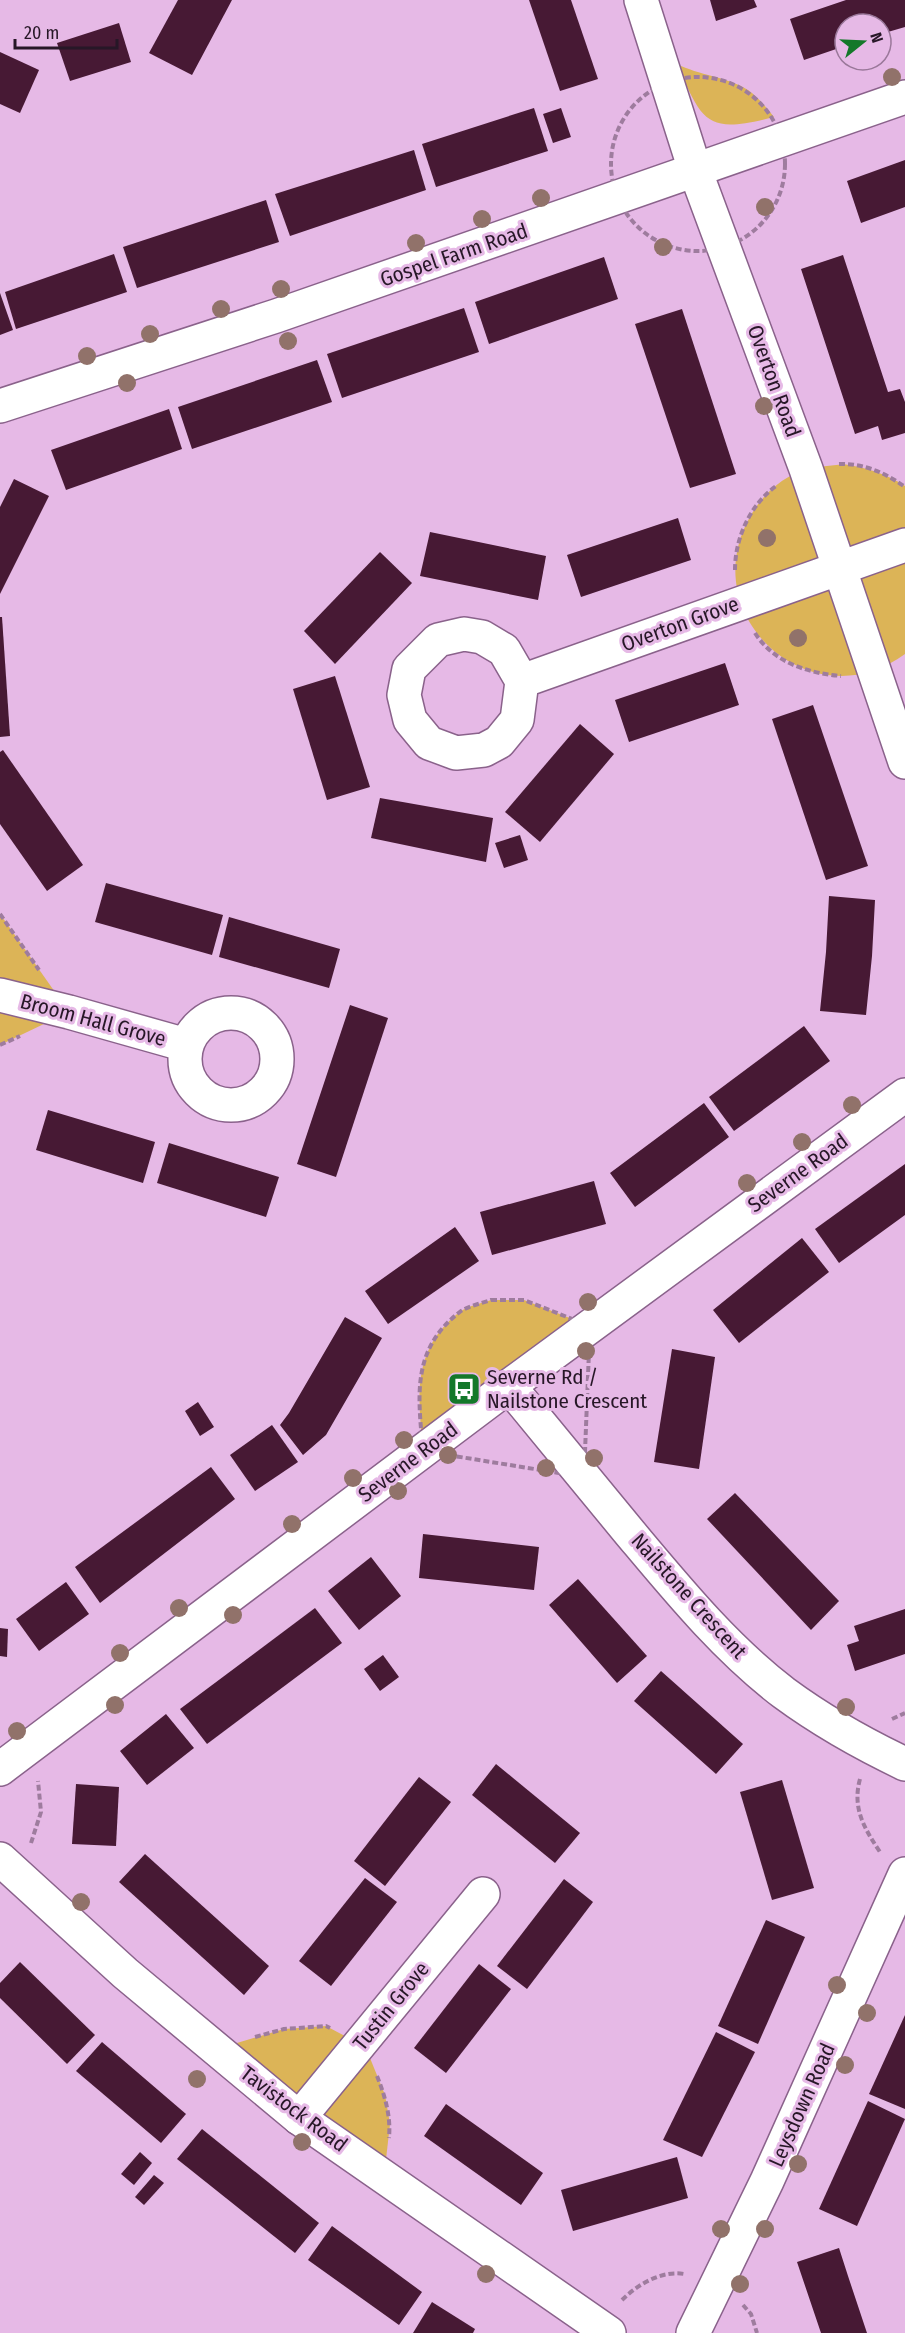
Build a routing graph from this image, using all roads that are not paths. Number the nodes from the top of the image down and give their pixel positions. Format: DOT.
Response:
graph roads {
  1 [pos="641,0"];
  2 [pos="905,97"];
  3 [pos="695,170"];
  4 [pos="0,406"];
  5 [pos="905,545"];
  6 [pos="840,567"];
  7 [pos="522,681"];
  8 [pos="905,762"];
  9 [pos="0,996"];
  10 [pos="186,1046"];
  11 [pos="905,1095"];
  12 [pos="509,1386"];
  13 [pos="12,1759"];
  14 [pos="905,1764"];
  15 [pos="6,1865"];
  16 [pos="896,1866"];
  17 [pos="483,1894"];
  18 [pos="299,2118"];
  19 [pos="606,2331"];
  20 [pos="693,2333"];
  1 -- 3 [label="street, Overton Road"];
  2 -- 3 [label="street, Gospel Farm Road"];
  3 -- 4 [label="street, Gospel Farm Road"];
  3 -- 6 [label="street, Overton Road"];
  5 -- 6 [label="street, Overton Grove"];
  6 -- 7 [label="street, Overton Grove"];
  6 -- 8 [label="street, Overton Road"];
  9 -- 10 [label="street, Broom Hall Grove"];
  11 -- 12 [label="street, Severne Road"];
  12 -- 13 [label="street, Severne Road"];
  12 -- 14 [label="street, Nailstone Crescent"];
  15 -- 18 [label="street, Tavistock Road"];
  16 -- 20 [label="street, Leysdown Road"];
  17 -- 18 [label="street, Tustin Grove"];
  18 -- 19 [label="street, Tavistock Road"];
}
